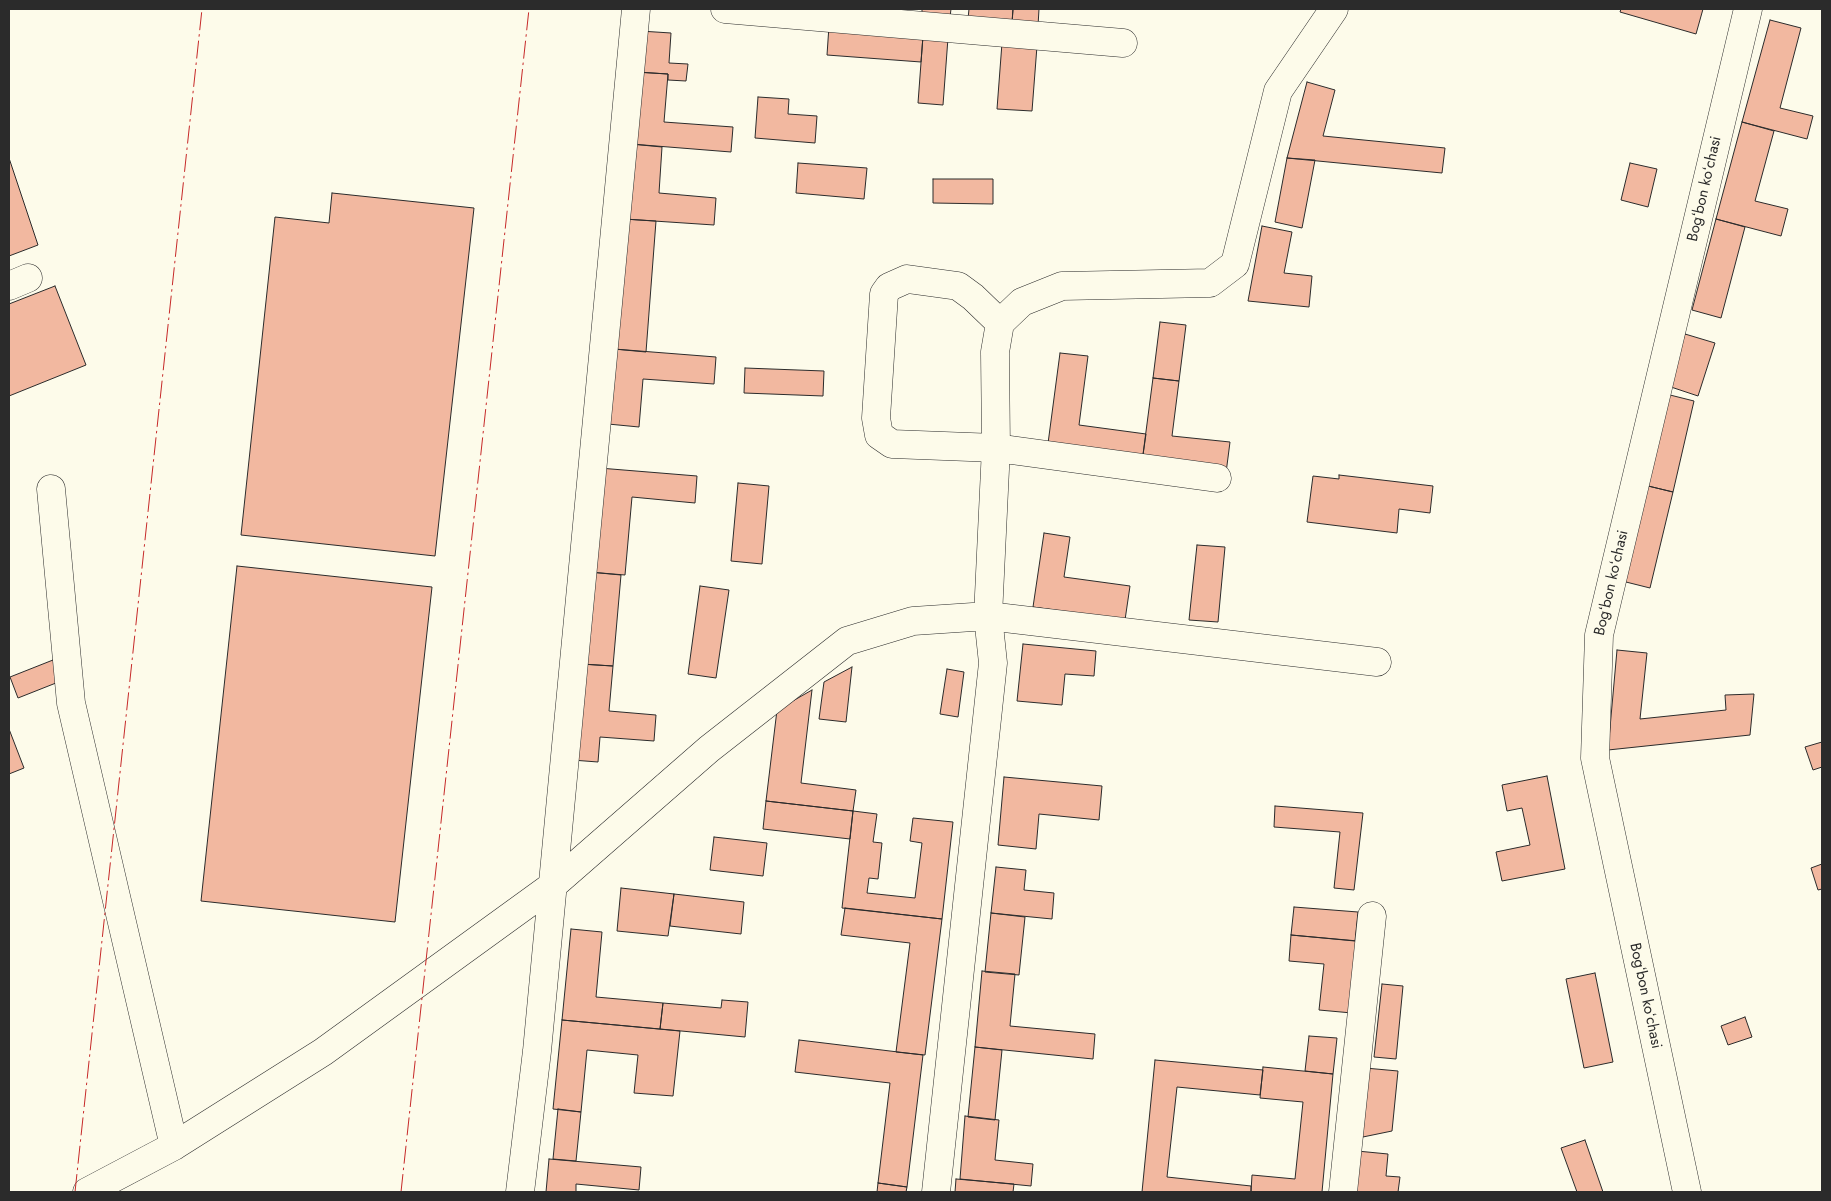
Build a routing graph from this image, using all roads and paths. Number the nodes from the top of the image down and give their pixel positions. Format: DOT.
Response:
graph roads {
  1 [pos="636,9"];
  2 [pos="725,9"];
  3 [pos="1334,9"];
  4 [pos="1748,9"];
  5 [pos="1123,43"];
  6 [pos="1000,323"];
  7 [pos="996,448"];
  8 [pos="1217,478"];
  9 [pos="51,489"];
  10 [pos="988,616"];
  11 [pos="1377,662"];
  12 [pos="552,886"];
  13 [pos="1372,916"];
  14 [pos="174,1146"];
  15 [pos="87,1192"];
  16 [pos="520,1192"];
  17 [pos="936,1192"];
  18 [pos="1343,1192"];
  19 [pos="1687,1192"];
  1 -- 12 [label="street"];
  2 -- 5 [label="street"];
  3 -- 6 [label="street"];
  4 -- 19 [label="street, Bogʻbon koʻchasi"];
  6 -- 7 [label="street"];
  6 -- 7 [label="street"];
  7 -- 8 [label="street"];
  7 -- 10 [label="street"];
  9 -- 14 [label="street"];
  10 -- 11 [label="street"];
  10 -- 12 [label="street"];
  10 -- 17 [label="street"];
  12 -- 14 [label="street"];
  12 -- 16 [label="street"];
  13 -- 18 [label="street"];
  14 -- 15 [label="street"];
}
